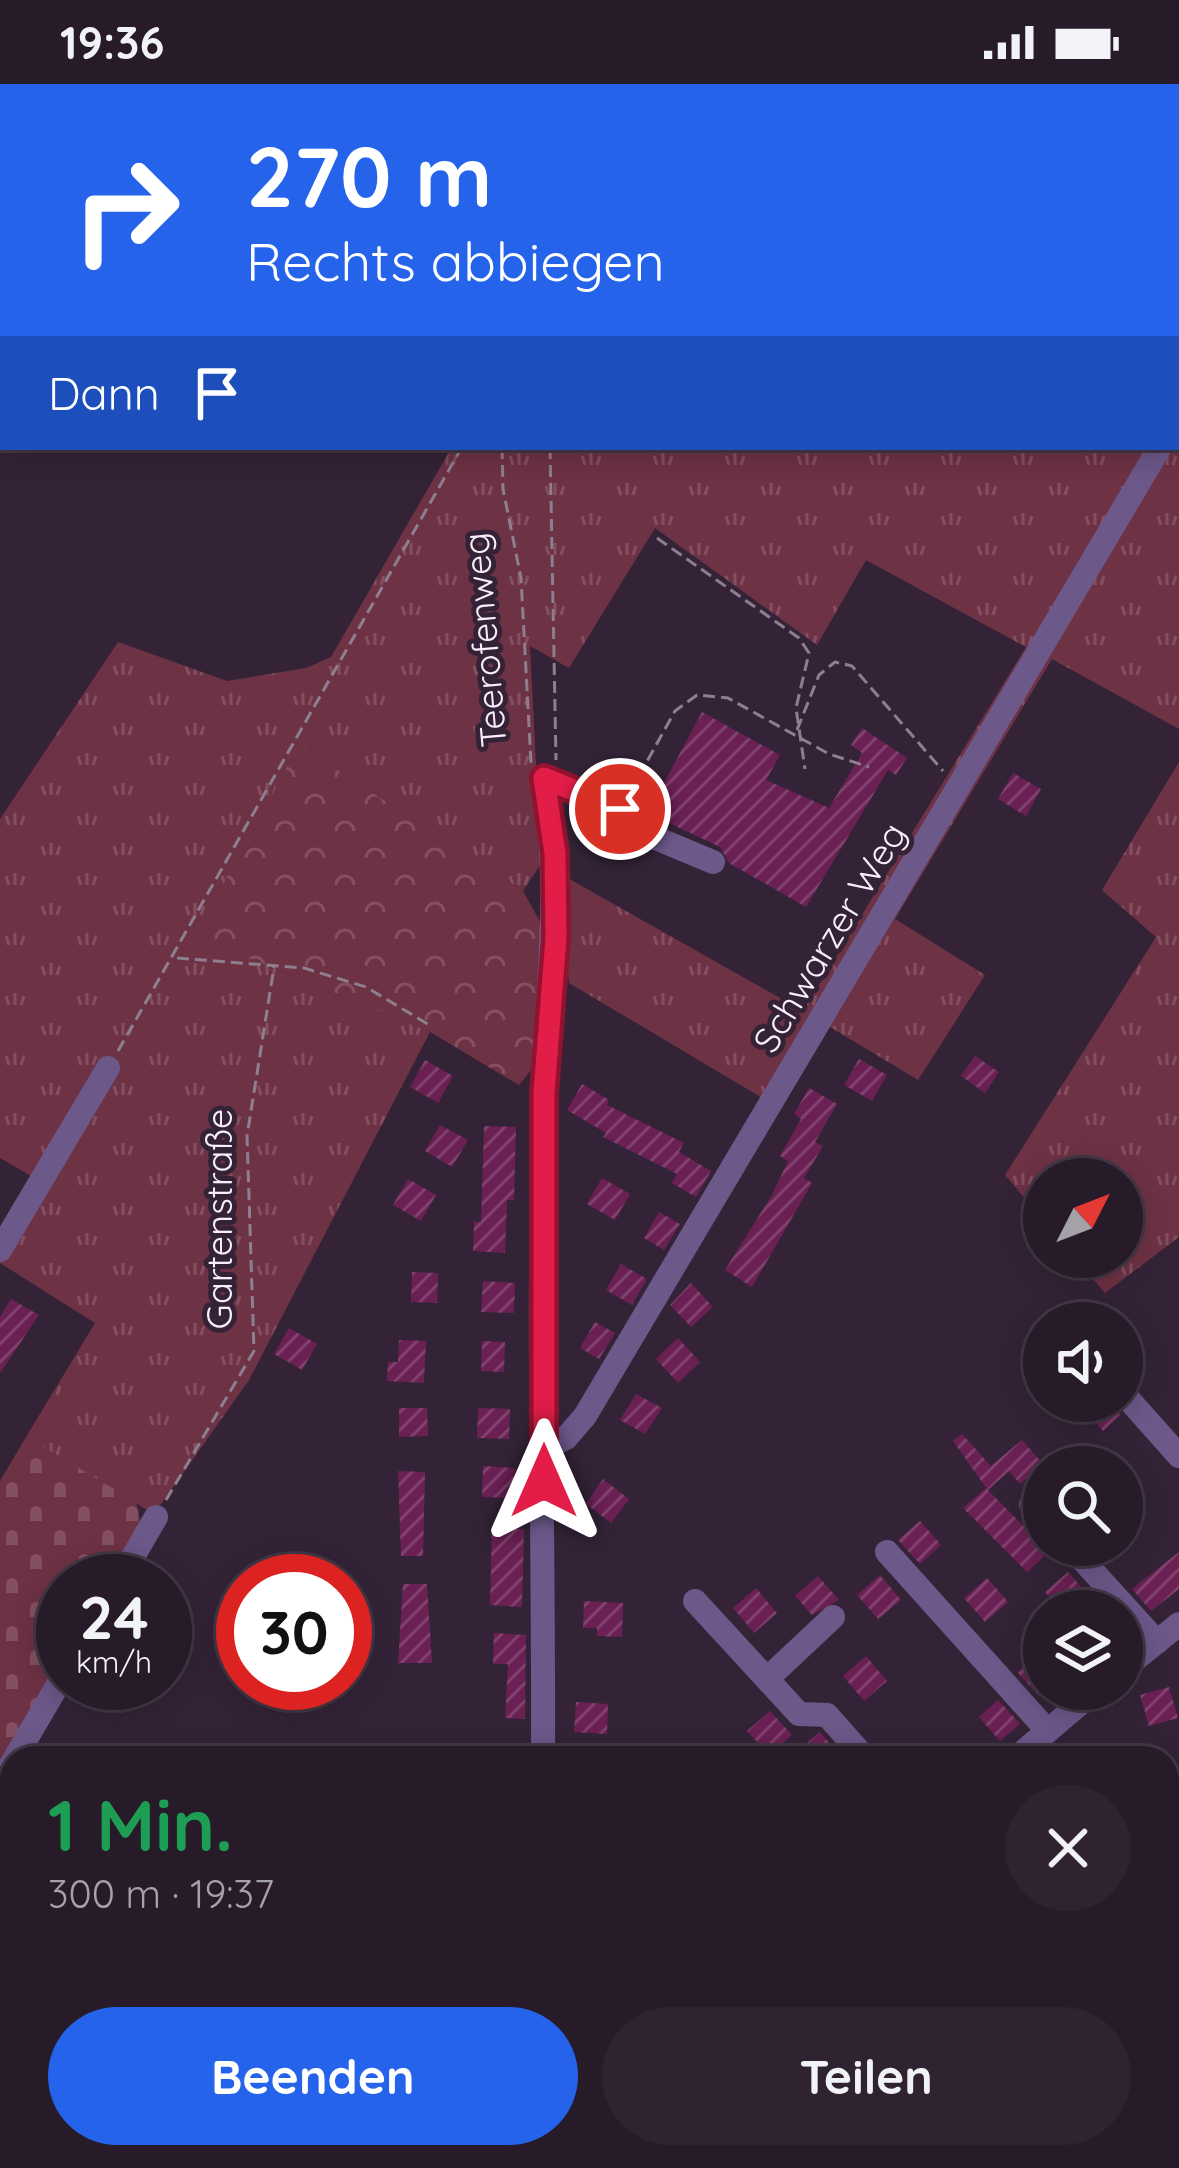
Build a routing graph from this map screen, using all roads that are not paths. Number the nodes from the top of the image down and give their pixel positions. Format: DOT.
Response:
graph roads {
  1 [pos="1158,450"];
  2 [pos="713,862"];
  3 [pos="108,1068"];
  4 [pos="0,1250"];
  5 [pos="1143,1416"];
  6 [pos="544,1449"];
  7 [pos="1179,1456"];
  8 [pos="156,1517"];
  9 [pos="887,1552"];
  10 [pos="134,1554"];
  11 [pos="1088,1566"];
  12 [pos="695,1601"];
  13 [pos="833,1616"];
  14 [pos="1179,1624"];
  15 [pos="1157,1642"];
  16 [pos="1143,1653"];
  17 [pos="767,1679"];
  18 [pos="43,1710"];
  19 [pos="1070,1710"];
  20 [pos="1046,1729"];
  21 [pos="23,1746"];
  22 [pos="543,1746"];
  23 [pos="854,1746"];
  24 [pos="1028,1746"];
  1 -- 6 [label="street, Schwarzer Weg"];
  2 -- 6 [label="street, Teerofenweg"];
  3 -- 4 [label="street"];
  5 -- 7 [label="street"];
  6 -- 22 [label="street, Teerofenweg"];
  8 -- 10 [label="street"];
  9 -- 20 [label="street"];
  11 -- 15 [label="street"];
  12 -- 17 [label="street"];
  13 -- 17 [label="street"];
  14 -- 15 [label="street"];
  15 -- 16 [label="street"];
  17 -- 23 [label="street"];
  18 -- 21 [label="street"];
  19 -- 20 [label="street"];
  20 -- 24 [label="street"];
}
